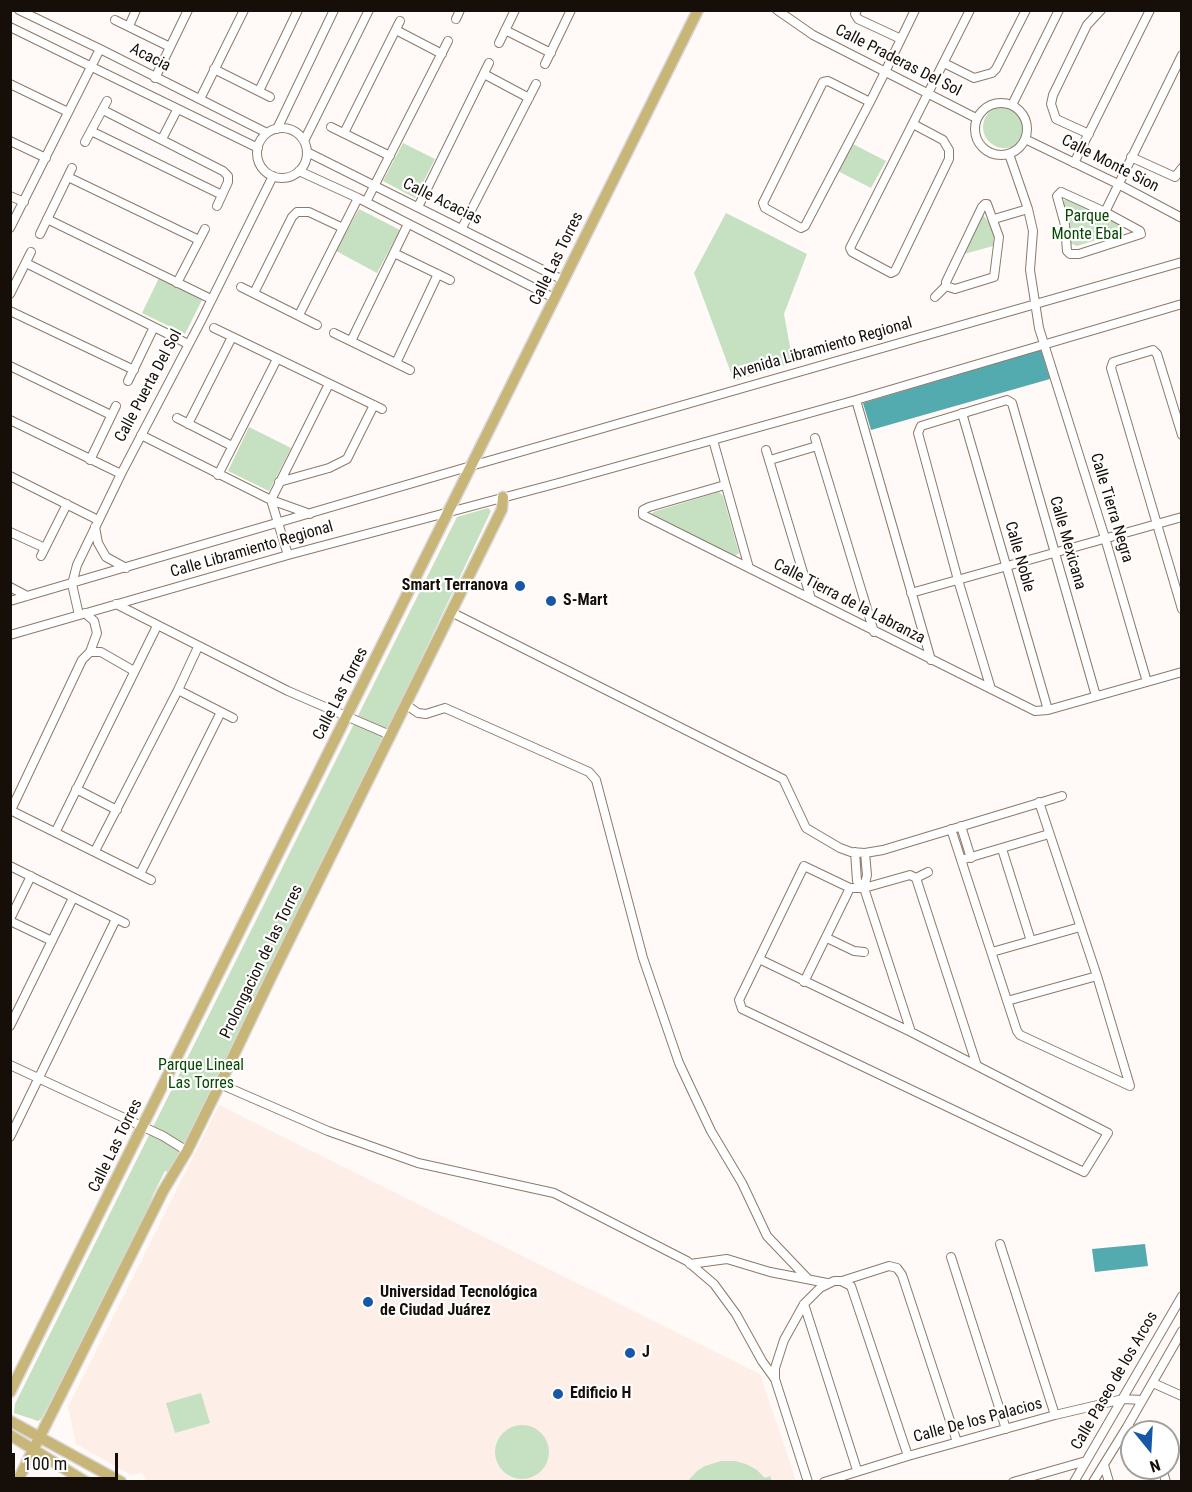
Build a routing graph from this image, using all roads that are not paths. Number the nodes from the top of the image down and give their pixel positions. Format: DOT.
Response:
graph roads {
  1 [pos="136,10"];
  2 [pos="188,10"];
  3 [pos="244,10"];
  4 [pos="298,10"];
  5 [pos="334,10"];
  6 [pos="369,10"];
  7 [pos="515,10"];
  8 [pos="571,10"];
  9 [pos="698,10"];
  10 [pos="777,10"];
  11 [pos="857,10"];
  12 [pos="915,10"];
  13 [pos="970,10"];
  14 [pos="1026,10"];
  15 [pos="1059,10"];
  16 [pos="1101,10"];
  17 [pos="1150,10"];
  18 [pos="21,11"];
  19 [pos="115,20"];
  20 [pos="400,21"];
  21 [pos="10,27"];
  22 [pos="129,27"];
  23 [pos="396,30"];
  24 [pos="505,30"];
  25 [pos="901,39"];
  26 [pos="448,41"];
  27 [pos="498,43"];
  28 [pos="170,47"];
  29 [pos="100,49"];
  30 [pos="551,53"];
  31 [pos="442,54"];
  32 [pos="1182,55"];
  33 [pos="489,63"];
  34 [pos="944,63"];
  35 [pos="545,64"];
  36 [pos="90,66"];
  37 [pos="214,69"];
  38 [pos="886,70"];
  39 [pos="484,74"];
  40 [pos="155,78"];
  41 [pos="10,84"];
  42 [pos="536,84"];
  43 [pos="259,91"];
  44 [pos="928,93"];
  45 [pos="270,97"];
  46 [pos="529,98"];
  47 [pos="200,99"];
  48 [pos="107,101"];
  49 [pos="870,102"];
  50 [pos="1012,105"];
  51 [pos="103,110"];
  52 [pos="177,110"];
  53 [pos="68,112"];
  54 [pos="976,118"];
  55 [pos="914,124"];
  56 [pos="331,127"];
  57 [pos="277,129"];
  58 [pos="92,131"];
  59 [pos="267,133"];
  60 [pos="344,133"];
  61 [pos="1089,134"];
  62 [pos="162,139"];
  63 [pos="1025,139"];
  64 [pos="10,141"];
  65 [pos="304,141"];
  66 [pos="85,142"];
  67 [pos="258,148"];
  68 [pos="307,152"];
  69 [pos="1009,154"];
  70 [pos="390,156"];
  71 [pos="46,158"];
  72 [pos="1131,158"];
  73 [pos="1074,163"];
  74 [pos="1182,168"];
  75 [pos="299,171"];
  76 [pos="273,176"];
  77 [pos="1118,184"];
  78 [pos="375,185"];
  79 [pos="222,195"];
  80 [pos="10,196"];
  81 [pos="362,200"];
  82 [pos="24,202"];
  83 [pos="217,206"];
  84 [pos="418,207"];
  85 [pos="1028,209"];
  86 [pos="1106,212"];
  87 [pos="1182,218"];
  88 [pos="47,219"];
  89 [pos="994,219"];
  90 [pos="408,224"];
  91 [pos="10,228"];
  92 [pos="343,228"];
  93 [pos="462,228"];
  94 [pos="205,229"];
  95 [pos="40,234"];
  96 [pos="199,240"];
  97 [pos="31,252"];
  98 [pos="394,253"];
  99 [pos="1182,262"];
  100 [pos="26,263"];
  101 [pos="438,274"];
  102 [pos="450,280"];
  103 [pos="563,280"];
  104 [pos="177,283"];
  105 [pos="946,286"];
  106 [pos="241,287"];
  107 [pos="254,293"];
  108 [pos="10,294"];
  109 [pos="934,297"];
  110 [pos="554,298"];
  111 [pos="212,299"];
  112 [pos="1034,303"];
  113 [pos="1182,304"];
  114 [pos="10,311"];
  115 [pos="299,315"];
  116 [pos="317,325"];
  117 [pos="154,327"];
  118 [pos="214,328"];
  119 [pos="334,333"];
  120 [pos="232,337"];
  121 [pos="351,341"];
  122 [pos="1044,343"];
  123 [pos="188,344"];
  124 [pos="277,359"];
  125 [pos="396,363"];
  126 [pos="10,366"];
  127 [pos="134,370"];
  128 [pos="410,370"];
  129 [pos="128,381"];
  130 [pos="329,384"];
  131 [pos="856,400"];
  132 [pos="116,406"];
  133 [pos="962,413"];
  134 [pos="111,415"];
  135 [pos="177,418"];
  136 [pos="10,420"];
  137 [pos="188,424"];
  138 [pos="141,435"];
  139 [pos="1182,435"];
  140 [pos="712,440"];
  141 [pos="232,446"];
  142 [pos="766,450"];
  143 [pos="90,460"];
  144 [pos="770,460"];
  145 [pos="471,466"];
  146 [pos="121,474"];
  147 [pos="218,475"];
  148 [pos="10,476"];
  149 [pos="279,482"];
  150 [pos="725,485"];
  151 [pos="503,497"];
  152 [pos="271,500"];
  153 [pos="67,504"];
  154 [pos="450,510"];
  155 [pos="310,514"];
  156 [pos="1182,517"];
  157 [pos="1157,523"];
  158 [pos="96,524"];
  159 [pos="278,524"];
  160 [pos="10,532"];
  161 [pos="1105,538"];
  162 [pos="1053,553"];
  163 [pos="288,555"];
  164 [pos="1006,566"];
  165 [pos="127,568"];
  166 [pos="749,568"];
  167 [pos="958,580"];
  168 [pos="72,584"];
  169 [pos="10,587"];
  170 [pos="911,593"];
  171 [pos="27,596"];
  172 [pos="811,599"];
  173 [pos="10,601"];
  174 [pos="116,604"];
  175 [pos="1182,609"];
  176 [pos="451,612"];
  177 [pos="82,614"];
  178 [pos="157,626"];
  179 [pos="874,632"];
  180 [pos="10,635"];
  181 [pos="198,647"];
  182 [pos="90,652"];
  183 [pos="931,660"];
  184 [pos="134,671"];
  185 [pos="1182,672"];
  186 [pos="1147,682"];
  187 [pos="992,689"];
  188 [pos="178,690"];
  189 [pos="1096,696"];
  190 [pos="405,704"];
  191 [pos="1048,710"];
  192 [pos="220,712"];
  193 [pos="346,717"];
  194 [pos="233,718"];
  195 [pos="390,735"];
  196 [pos="76,789"];
  197 [pos="1062,796"];
  198 [pos="1040,802"];
  199 [pos="11,810"];
  200 [pos="117,810"];
  201 [pos="961,826"];
  202 [pos="951,829"];
  203 [pos="56,831"];
  204 [pos="1049,834"];
  205 [pos="1002,849"];
  206 [pos="95,851"];
  207 [pos="855,852"];
  208 [pos="866,853"];
  209 [pos="971,858"];
  210 [pos="962,860"];
  211 [pos="10,866"];
  212 [pos="928,872"];
  213 [pos="140,874"];
  214 [pos="32,876"];
  215 [pos="916,878"];
  216 [pos="151,880"];
  217 [pos="850,888"];
  218 [pos="864,888"];
  219 [pos="73,897"];
  220 [pos="116,919"];
  221 [pos="10,920"];
  222 [pos="125,923"];
  223 [pos="1080,927"];
  224 [pos="827,938"];
  225 [pos="52,941"];
  226 [pos="1031,941"];
  227 [pos="864,951"];
  228 [pos="992,952"];
  229 [pos="759,959"];
  230 [pos="1097,976"];
  231 [pos="804,982"];
  232 [pos="1007,1001"];
  233 [pos="10,1026"];
  234 [pos="911,1032"];
  235 [pos="10,1065"];
  236 [pos="977,1066"];
  237 [pos="40,1078"];
  238 [pos="220,1084"];
  239 [pos="142,1127"];
  240 [pos="10,1137"];
  241 [pos="187,1151"];
  242 [pos="1000,1244"];
  243 [pos="951,1257"];
  244 [pos="690,1264"];
  245 [pos="808,1279"];
  246 [pos="841,1281"];
  247 [pos="827,1283"];
  248 [pos="1182,1296"];
  249 [pos="804,1304"];
  250 [pos="1180,1335"];
  251 [pos="775,1379"];
  252 [pos="1153,1383"];
  253 [pos="10,1392"];
  254 [pos="1182,1396"];
  255 [pos="1123,1399"];
  256 [pos="1142,1400"];
  257 [pos="1055,1415"];
  258 [pos="1131,1420"];
  259 [pos="10,1421"];
  260 [pos="1006,1429"];
  261 [pos="10,1435"];
  262 [pos="40,1437"];
  263 [pos="1120,1439"];
  264 [pos="957,1442"];
  265 [pos="33,1449"];
  266 [pos="908,1456"];
  267 [pos="1086,1461"];
  268 [pos="1104,1465"];
  269 [pos="857,1470"];
  270 [pos="1076,1481"];
  271 [pos="17,1482"];
  272 [pos="86,1482"];
  273 [pos="121,1482"];
  274 [pos="808,1482"];
  275 [pos="824,1482"];
  276 [pos="1013,1482"];
  277 [pos="1094,1482"];
  278 [pos="1109,1482"];
  1 -- 22 [label="street"];
  2 -- 28 [label="street"];
  3 -- 37 [label="street"];
  4 -- 43 [label="street"];
  5 -- 57 [label="street"];
  6 -- 65 [label="street"];
  7 -- 24 [label="street"];
  8 -- 30 [label="street"];
  9 -- 103 [label="main road, Calle Las Torres"];
  10 -- 38 [label="street, Calle Praderas Del Sol"];
  11 -- 25 [label="street"];
  12 -- 25 [label="street"];
  13 -- 34 [label="street"];
  14 -- 34 [label="street"];
  15 -- 50 [label="street"];
  16 -- 61 [label="street"];
  17 -- 61 [label="street"];
  18 -- 29 [label="street, Acacia"];
  19 -- 22 [label="street"];
  20 -- 23 [label="street"];
  21 -- 36 [label="street"];
  22 -- 28 [label="street"];
  23 -- 31 [label="street"];
  23 -- 60 [label="street"];
  24 -- 27 [label="street"];
  24 -- 30 [label="street"];
  25 -- 38 [label="street"];
  26 -- 31 [label="street"];
  28 -- 40 [label="street"];
  29 -- 36 [label="street"];
  29 -- 40 [label="street, Acacia"];
  30 -- 35 [label="street"];
  31 -- 70 [label="street"];
  32 -- 72 [label="street"];
  33 -- 39 [label="street"];
  34 -- 44 [label="street"];
  36 -- 52 [label="street"];
  36 -- 53 [label="street"];
  37 -- 43 [label="street"];
  37 -- 47 [label="street"];
  38 -- 44 [label="street, Calle Praderas Del Sol"];
  38 -- 49 [label="street"];
  39 -- 46 [label="street"];
  39 -- 84 [label="street"];
  40 -- 47 [label="street, Acacia"];
  41 -- 53 [label="street"];
  42 -- 46 [label="street"];
  43 -- 45 [label="street"];
  44 -- 54 [label="street, Calle Praderas Del Sol"];
  44 -- 55 [label="street"];
  46 -- 93 [label="street"];
  47 -- 59 [label="street, Acacia"];
  48 -- 51 [label="street"];
  49 -- 49 [label="street"];
  50 -- 54 [label="street"];
  50 -- 63 [label="street"];
  51 -- 58 [label="street"];
  51 -- 62 [label="street"];
  52 -- 62 [label="street"];
  52 -- 67 [label="street"];
  53 -- 71 [label="street"];
  54 -- 69 [label="street"];
  55 -- 55 [label="street"];
  56 -- 60 [label="street"];
  57 -- 59 [label="street"];
  57 -- 65 [label="street"];
  58 -- 66 [label="street"];
  58 -- 79 [label="street"];
  59 -- 67 [label="street"];
  60 -- 70 [label="street"];
  61 -- 73 [label="street"];
  62 -- 79 [label="street"];
  63 -- 69 [label="street"];
  63 -- 73 [label="street, Calle Monte Sion"];
  64 -- 71 [label="street"];
  65 -- 68 [label="street"];
  67 -- 76 [label="street"];
  68 -- 75 [label="street"];
  68 -- 78 [label="street, Calle Acacias"];
  69 -- 85 [label="street"];
  70 -- 78 [label="street"];
  71 -- 82 [label="street"];
  72 -- 74 [label="street"];
  72 -- 77 [label="street"];
  73 -- 77 [label="street, Calle Monte Sion"];
  75 -- 76 [label="street"];
  75 -- 81 [label="street, Calle Acacias"];
  76 -- 111 [label="street, Calle Puerta Del Sol"];
  77 -- 86 [label="street"];
  77 -- 87 [label="street, Calle Monte Sion"];
  78 -- 81 [label="street"];
  78 -- 84 [label="street, Calle Acacias"];
  79 -- 83 [label="street"];
  80 -- 82 [label="street"];
  81 -- 90 [label="street, Calle Acacias"];
  81 -- 92 [label="street"];
  82 -- 91 [label="street"];
  84 -- 93 [label="street, Calle Acacias"];
  85 -- 89 [label="street"];
  85 -- 112 [label="street"];
  86 -- 86 [label="street"];
  88 -- 95 [label="street"];
  88 -- 96 [label="street"];
  88 -- 104 [label="street"];
  89 -- 105 [label="street"];
  89 -- 105 [label="street"];
  90 -- 98 [label="street"];
  90 -- 110 [label="street, Calle Acacias"];
  92 -- 107 [label="street"];
  92 -- 115 [label="street"];
  93 -- 103 [label="street, Calle Acacias"];
  94 -- 96 [label="street"];
  96 -- 104 [label="street"];
  97 -- 100 [label="street"];
  98 -- 101 [label="street"];
  98 -- 121 [label="street"];
  99 -- 112 [label="street, Avenida Libramiento Regional"];
  100 -- 108 [label="street"];
  100 -- 117 [label="street"];
  101 -- 102 [label="street"];
  101 -- 125 [label="street"];
  103 -- 110 [label="main road, Calle Las Torres"];
  104 -- 111 [label="street"];
  105 -- 109 [label="street"];
  106 -- 107 [label="street"];
  107 -- 115 [label="street"];
  110 -- 145 [label="main road, Calle Las Torres"];
  111 -- 123 [label="street, Calle Puerta Del Sol"];
  112 -- 122 [label="street, Calle Tierra Negra"];
  112 -- 145 [label="street, Avenida Libramiento Regional"];
  113 -- 122 [label="street"];
  114 -- 127 [label="street"];
  115 -- 116 [label="street"];
  117 -- 123 [label="street"];
  117 -- 127 [label="street"];
  118 -- 120 [label="street"];
  119 -- 121 [label="street"];
  120 -- 124 [label="street"];
  120 -- 137 [label="street"];
  121 -- 125 [label="street"];
  122 -- 131 [label="street"];
  122 -- 161 [label="street, Calle Tierra Negra"];
  123 -- 138 [label="street, Calle Puerta Del Sol"];
  124 -- 130 [label="street"];
  124 -- 141 [label="street"];
  125 -- 128 [label="street"];
  126 -- 134 [label="street"];
  127 -- 129 [label="street"];
  130 -- 149 [label="street"];
  130 -- 149 [label="street"];
  131 -- 140 [label="street"];
  131 -- 170 [label="street"];
  132 -- 134 [label="street"];
  133 -- 162 [label="street, Calle Mexicana"];
  133 -- 164 [label="street, Calle Noble"];
  133 -- 167 [label="street"];
  134 -- 143 [label="street"];
  135 -- 137 [label="street"];
  136 -- 143 [label="street"];
  137 -- 141 [label="street"];
  138 -- 146 [label="street, Calle Puerta Del Sol"];
  138 -- 147 [label="street"];
  139 -- 157 [label="street"];
  140 -- 150 [label="street"];
  140 -- 151 [label="street"];
  141 -- 147 [label="street"];
  142 -- 144 [label="street"];
  143 -- 146 [label="street"];
  144 -- 172 [label="street"];
  144 -- 179 [label="street"];
  145 -- 154 [label="main road, Calle Las Torres"];
  145 -- 155 [label="street, Calle Libramiento Regional"];
  146 -- 158 [label="street, Calle Puerta Del Sol"];
  147 -- 152 [label="street"];
  148 -- 153 [label="street"];
  149 -- 152 [label="street"];
  150 -- 166 [label="street"];
  150 -- 166 [label="street, Calle Tierra de la Labranza"];
  151 -- 154 [label="street, Calle Libramiento Regional"];
  151 -- 176 [label="main road, Prolongacion de las Torres"];
  152 -- 155 [label="street"];
  152 -- 159 [label="street"];
  153 -- 158 [label="street"];
  153 -- 160 [label="street"];
  154 -- 163 [label="street, Calle Libramiento Regional"];
  154 -- 193 [label="main road, Calle Las Torres"];
  155 -- 159 [label="street, Calle Libramiento Regional"];
  156 -- 157 [label="street"];
  157 -- 161 [label="street"];
  157 -- 175 [label="street"];
  158 -- 165 [label="street"];
  158 -- 168 [label="street, Calle Puerta Del Sol"];
  159 -- 163 [label="street"];
  159 -- 165 [label="street, Calle Libramiento Regional"];
  161 -- 162 [label="street"];
  161 -- 186 [label="street, Calle Tierra Negra"];
  162 -- 164 [label="street"];
  162 -- 189 [label="street, Calle Mexicana"];
  163 -- 174 [label="street, Calle Libramiento Regional"];
  164 -- 167 [label="street"];
  164 -- 191 [label="street, Calle Noble"];
  165 -- 168 [label="street, Calle Libramiento Regional"];
  166 -- 172 [label="street, Calle Tierra de la Labranza"];
  167 -- 170 [label="street"];
  167 -- 187 [label="street"];
  168 -- 171 [label="street, Calle Libramiento Regional"];
  168 -- 177 [label="street"];
  169 -- 171 [label="street"];
  170 -- 183 [label="street"];
  171 -- 173 [label="street, Calle Libramiento Regional"];
  172 -- 179 [label="street, Calle Tierra de la Labranza"];
  174 -- 177 [label="street, Calle Libramiento Regional"];
  174 -- 178 [label="street"];
  176 -- 190 [label="main road, Prolongacion de las Torres"];
  176 -- 207 [label="street"];
  177 -- 180 [label="street, Calle Libramiento Regional"];
  177 -- 182 [label="street"];
  178 -- 181 [label="street"];
  178 -- 184 [label="street"];
  179 -- 183 [label="street, Calle Tierra de la Labranza"];
  181 -- 188 [label="street"];
  181 -- 193 [label="street"];
  182 -- 184 [label="street"];
  182 -- 199 [label="street"];
  183 -- 187 [label="street, Calle Tierra de la Labranza"];
  184 -- 196 [label="street"];
  185 -- 186 [label="street"];
  186 -- 189 [label="street"];
  187 -- 191 [label="street, Calle Tierra de la Labranza"];
  188 -- 192 [label="street"];
  188 -- 200 [label="street"];
  189 -- 191 [label="street"];
  190 -- 195 [label="main road, Prolongacion de las Torres"];
  190 -- 245 [label="street"];
  192 -- 194 [label="street"];
  192 -- 213 [label="street"];
  193 -- 195 [label="street"];
  193 -- 239 [label="main road, Calle Las Torres"];
  195 -- 238 [label="main road, Prolongacion de las Torres"];
  196 -- 200 [label="street"];
  196 -- 203 [label="street"];
  197 -- 198 [label="street"];
  198 -- 201 [label="street"];
  198 -- 204 [label="street"];
  199 -- 203 [label="street"];
  200 -- 206 [label="street"];
  201 -- 202 [label="street"];
  201 -- 209 [label="street"];
  202 -- 208 [label="street"];
  202 -- 210 [label="street"];
  203 -- 206 [label="street"];
  204 -- 205 [label="street"];
  204 -- 223 [label="street"];
  205 -- 209 [label="street"];
  205 -- 226 [label="street"];
  206 -- 213 [label="street"];
  207 -- 208 [label="street"];
  207 -- 218 [label="street"];
  208 -- 218 [label="street"];
  209 -- 210 [label="street"];
  210 -- 228 [label="street"];
  211 -- 214 [label="street"];
  212 -- 215 [label="street"];
  213 -- 216 [label="street"];
  214 -- 219 [label="street"];
  214 -- 221 [label="street"];
  215 -- 218 [label="street"];
  215 -- 236 [label="street"];
  217 -- 218 [label="street"];
  217 -- 224 [label="street"];
  217 -- 229 [label="street"];
  218 -- 234 [label="street"];
  219 -- 220 [label="street"];
  219 -- 225 [label="street"];
  220 -- 222 [label="street"];
  220 -- 237 [label="street"];
  221 -- 225 [label="street"];
  223 -- 226 [label="street"];
  223 -- 230 [label="street"];
  224 -- 227 [label="street"];
  224 -- 231 [label="street"];
  225 -- 233 [label="street"];
  226 -- 228 [label="street"];
  228 -- 232 [label="street"];
  229 -- 231 [label="street"];
  229 -- 236 [label="street"];
  230 -- 232 [label="street"];
  230 -- 232 [label="street"];
  231 -- 234 [label="street"];
  234 -- 236 [label="street"];
  235 -- 237 [label="street"];
  237 -- 239 [label="street"];
  237 -- 240 [label="street"];
  238 -- 241 [label="main road, Prolongacion de las Torres"];
  238 -- 244 [label="street"];
  239 -- 241 [label="street"];
  239 -- 253 [label="main road, Calle Las Torres"];
  241 -- 262 [label="main road, Prolongacion de las Torres"];
  242 -- 257 [label="street"];
  243 -- 260 [label="street"];
  244 -- 245 [label="street"];
  244 -- 251 [label="street"];
  245 -- 247 [label="street"];
  246 -- 247 [label="street"];
  246 -- 264 [label="street"];
  246 -- 266 [label="street"];
  247 -- 249 [label="street"];
  248 -- 255 [label="street, Calle Paseo de los Arcos"];
  249 -- 251 [label="street"];
  249 -- 269 [label="street"];
  250 -- 252 [label="street, Calle Paseo de los Arcos"];
  251 -- 274 [label="street"];
  252 -- 254 [label="street"];
  252 -- 256 [label="street, Calle Paseo de los Arcos"];
  255 -- 256 [label="street, Calle De los Palacios"];
  255 -- 257 [label="street, Calle De los Palacios"];
  255 -- 267 [label="street, Calle Paseo de los Arcos"];
  256 -- 258 [label="street, Calle Paseo de los Arcos"];
  257 -- 260 [label="street, Calle De los Palacios"];
  259 -- 262 [label="main road"];
  260 -- 264 [label="street, Calle De los Palacios"];
  261 -- 265 [label="main road"];
  262 -- 265 [label="main road, Prolongacion de las Torres"];
  262 -- 273 [label="main road"];
  263 -- 268 [label="street, Calle Paseo de los Arcos"];
  264 -- 266 [label="street, Calle De los Palacios"];
  265 -- 271 [label="main road, Prolongacion de las Torres"];
  265 -- 272 [label="main road"];
  266 -- 269 [label="street, Calle De los Palacios"];
  267 -- 270 [label="street, Calle Paseo de los Arcos"];
  267 -- 276 [label="street"];
  268 -- 277 [label="street, Calle Paseo de los Arcos"];
  268 -- 278 [label="street"];
  269 -- 275 [label="street, Calle De los Palacios"];
}
